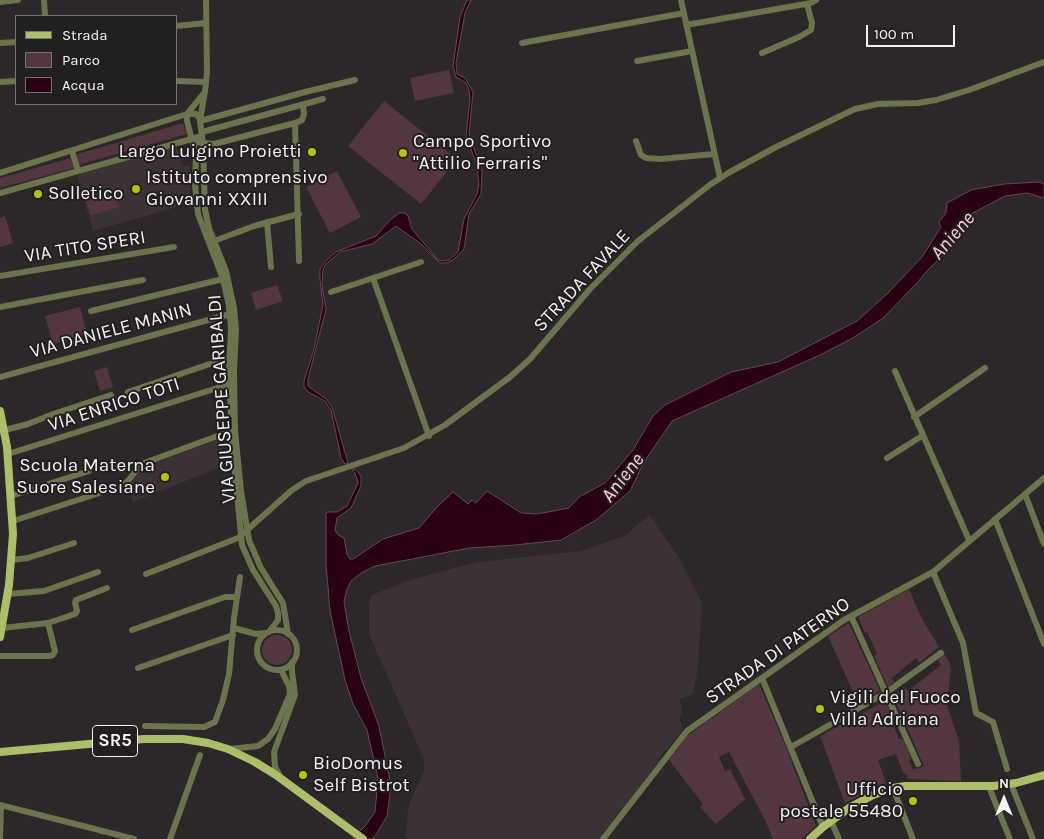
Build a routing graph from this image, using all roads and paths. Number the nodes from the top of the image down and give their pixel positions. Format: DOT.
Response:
graph roads {
  1 [pos="18,0"];
  2 [pos="44,0"];
  3 [pos="206,0"];
  4 [pos="681,0"];
  5 [pos="816,0"];
  6 [pos="0,2"];
  7 [pos="807,4"];
  8 [pos="684,12"];
  9 [pos="45,15"];
  10 [pos="206,23"];
  11 [pos="686,25"];
  12 [pos="178,26"];
  13 [pos="15,42"];
  14 [pos="0,43"];
  15 [pos="522,43"];
  16 [pos="692,51"];
  17 [pos="762,53"];
  18 [pos="638,61"];
  19 [pos="1044,62"];
  20 [pos="355,80"];
  21 [pos="15,81"];
  22 [pos="178,81"];
  23 [pos="0,82"];
  24 [pos="206,82"];
  25 [pos="205,91"];
  26 [pos="323,99"];
  27 [pos="303,105"];
  28 [pos="187,114"];
  29 [pos="200,120"];
  30 [pos="295,123"];
  31 [pos="202,134"];
  32 [pos="192,140"];
  33 [pos="636,141"];
  34 [pos="203,144"];
  35 [pos="72,151"];
  36 [pos="714,154"];
  37 [pos="78,171"];
  38 [pos="0,173"];
  39 [pos="720,178"];
  40 [pos="0,192"];
  41 [pos="299,214"];
  42 [pos="267,222"];
  43 [pos="214,241"];
  44 [pos="174,248"];
  45 [pos="300,261"];
  46 [pos="421,262"];
  47 [pos="271,267"];
  48 [pos="0,276"];
  49 [pos="373,278"];
  50 [pos="223,279"];
  51 [pos="143,280"];
  52 [pos="331,292"];
  53 [pos="0,307"];
  54 [pos="91,310"];
  55 [pos="230,314"];
  56 [pos="230,357"];
  57 [pos="985,368"];
  58 [pos="895,371"];
  59 [pos="0,377"];
  60 [pos="230,384"];
  61 [pos="128,392"];
  62 [pos="111,395"];
  63 [pos="0,411"];
  64 [pos="914,417"];
  65 [pos="5,430"];
  66 [pos="231,432"];
  67 [pos="429,436"];
  68 [pos="922,436"];
  69 [pos="8,454"];
  70 [pos="888,458"];
  71 [pos="88,471"];
  72 [pos="1044,478"];
  73 [pos="1024,494"];
  74 [pos="11,496"];
  75 [pos="995,519"];
  76 [pos="12,521"];
  77 [pos="247,531"];
  78 [pos="241,536"];
  79 [pos="970,540"];
  80 [pos="74,543"];
  81 [pos="1044,544"];
  82 [pos="11,560"];
  83 [pos="98,572"];
  84 [pos="933,572"];
  85 [pos="146,574"];
  86 [pos="240,577"];
  87 [pos="107,588"];
  88 [pos="8,594"];
  89 [pos="237,597"];
  90 [pos="2,610"];
  91 [pos="851,616"];
  92 [pos="48,623"];
  93 [pos="2,628"];
  94 [pos="234,628"];
  95 [pos="132,630"];
  96 [pos="268,633"];
  97 [pos="254,634"];
  98 [pos="288,634"];
  99 [pos="233,636"];
  100 [pos="0,637"];
  101 [pos="258,644"];
  102 [pos="1044,644"];
  103 [pos="941,653"];
  104 [pos="0,656"];
  105 [pos="292,662"];
  106 [pos="138,668"];
  107 [pos="281,670"];
  108 [pos="762,678"];
  109 [pos="887,692"];
  110 [pos="145,726"];
  111 [pos="791,746"];
  112 [pos="229,749"];
  113 [pos="0,752"];
  114 [pos="200,755"];
  115 [pos="918,764"];
  116 [pos="1007,769"];
  117 [pos="1044,775"];
  118 [pos="282,779"];
  119 [pos="1011,784"];
  120 [pos="989,787"];
  121 [pos="893,788"];
  122 [pos="0,805"];
  123 [pos="831,821"];
  124 [pos="823,827"];
  125 [pos="0,838"];
  126 [pos="134,839"];
  127 [pos="170,839"];
  128 [pos="363,839"];
  129 [pos="603,839"];
  130 [pos="810,839"];
  131 [pos="839,839"];
  132 [pos="913,839"];
  133 [pos="1010,839"];
  134 [pos="1033,839"];
  1 -- 6 [label="street"];
  2 -- 9 [label="street"];
  3 -- 10 [label="street, VIA GIUSEPPE GARIBALDI"];
  4 -- 8 [label="street"];
  5 -- 7 [label="street"];
  7 -- 11 [label="street"];
  7 -- 17 [label="street"];
  8 -- 11 [label="street"];
  8 -- 15 [label="street"];
  10 -- 12 [label="street"];
  10 -- 24 [label="street, VIA GIUSEPPE GARIBALDI"];
  11 -- 16 [label="street"];
  13 -- 14 [label="street"];
  16 -- 18 [label="street"];
  16 -- 36 [label="street"];
  19 -- 39 [label="street, STRADA FAVALE"];
  20 -- 29 [label="street"];
  21 -- 23 [label="street"];
  22 -- 24 [label="street"];
  24 -- 25 [label="street, VIA GIUSEPPE GARIBALDI"];
  25 -- 28 [label="street"];
  25 -- 29 [label="street, VIA GIUSEPPE GARIBALDI"];
  26 -- 27 [label="street"];
  27 -- 30 [label="street"];
  27 -- 31 [label="street"];
  28 -- 29 [label="street"];
  28 -- 32 [label="street, VIA GIUSEPPE GARIBALDI"];
  28 -- 35 [label="street"];
  29 -- 31 [label="street, VIA GIUSEPPE GARIBALDI"];
  30 -- 34 [label="street"];
  30 -- 41 [label="street"];
  31 -- 32 [label="street"];
  31 -- 34 [label="street, VIA GIUSEPPE GARIBALDI"];
  32 -- 34 [label="street"];
  32 -- 37 [label="street"];
  32 -- 50 [label="street, VIA GIUSEPPE GARIBALDI"];
  33 -- 36 [label="street"];
  34 -- 43 [label="street, VIA GIUSEPPE GARIBALDI"];
  35 -- 37 [label="street"];
  35 -- 38 [label="street"];
  36 -- 39 [label="street"];
  37 -- 40 [label="street"];
  39 -- 67 [label="street, STRADA FAVALE"];
  41 -- 42 [label="street"];
  41 -- 45 [label="street"];
  42 -- 43 [label="street"];
  42 -- 47 [label="street"];
  43 -- 77 [label="street, VIA GIUSEPPE GARIBALDI"];
  44 -- 48 [label="street, VIA TITO SPERI"];
  46 -- 49 [label="street"];
  49 -- 52 [label="street"];
  49 -- 67 [label="street"];
  50 -- 54 [label="street"];
  50 -- 55 [label="street, VIA GIUSEPPE GARIBALDI"];
  51 -- 53 [label="street"];
  55 -- 56 [label="street, VIA GIUSEPPE GARIBALDI"];
  55 -- 59 [label="street, VIA DANIELE MANIN"];
  56 -- 60 [label="street, VIA GIUSEPPE GARIBALDI"];
  56 -- 61 [label="street"];
  57 -- 64 [label="street"];
  58 -- 64 [label="street"];
  60 -- 66 [label="street, VIA GIUSEPPE GARIBALDI"];
  60 -- 69 [label="street, VIA ENRICO TOTI"];
  62 -- 65 [label="street"];
  63 -- 65 [label="main road"];
  64 -- 68 [label="street"];
  65 -- 69 [label="main road"];
  66 -- 76 [label="street"];
  66 -- 78 [label="street, VIA GIUSEPPE GARIBALDI"];
  67 -- 77 [label="street, STRADA FAVALE"];
  68 -- 70 [label="street"];
  68 -- 79 [label="street"];
  69 -- 74 [label="main road"];
  71 -- 74 [label="street"];
  72 -- 73 [label="street, STRADA DI PATERNO"];
  73 -- 75 [label="street, STRADA DI PATERNO"];
  73 -- 81 [label="street"];
  74 -- 76 [label="main road"];
  75 -- 79 [label="street, STRADA DI PATERNO"];
  75 -- 102 [label="street"];
  76 -- 82 [label="main road"];
  77 -- 78 [label="street, STRADA FAVALE"];
  77 -- 98 [label="street, VIA GIUSEPPE GARIBALDI"];
  78 -- 85 [label="street, STRADA FAVALE"];
  78 -- 96 [label="street, VIA GIUSEPPE GARIBALDI"];
  79 -- 84 [label="street, STRADA DI PATERNO"];
  80 -- 82 [label="street"];
  82 -- 88 [label="main road"];
  83 -- 88 [label="street"];
  84 -- 91 [label="street, STRADA DI PATERNO"];
  84 -- 116 [label="street"];
  86 -- 89 [label="street"];
  87 -- 92 [label="street"];
  88 -- 90 [label="main road"];
  89 -- 94 [label="street"];
  89 -- 95 [label="street"];
  90 -- 93 [label="main road"];
  91 -- 108 [label="street, STRADA DI PATERNO"];
  91 -- 109 [label="street"];
  92 -- 93 [label="street"];
  92 -- 104 [label="street"];
  93 -- 100 [label="main road"];
  94 -- 97 [label="street"];
  94 -- 99 [label="street"];
  96 -- 97 [label="street"];
  96 -- 98 [label="street"];
  96 -- 101 [label="street"];
  97 -- 101 [label="street"];
  98 -- 105 [label="street"];
  99 -- 106 [label="street"];
  99 -- 110 [label="street"];
  101 -- 107 [label="street"];
  103 -- 109 [label="street"];
  105 -- 107 [label="street"];
  105 -- 118 [label="street"];
  107 -- 112 [label="street"];
  108 -- 111 [label="street"];
  108 -- 129 [label="street, STRADA DI PATERNO"];
  109 -- 111 [label="street"];
  109 -- 115 [label="street"];
  111 -- 124 [label="street"];
  112 -- 113 [label="main road, SR5"];
  112 -- 118 [label="main road, SR5"];
  114 -- 127 [label="street"];
  117 -- 119 [label="main road"];
  118 -- 128 [label="main road, SR5"];
  119 -- 120 [label="main road"];
  119 -- 134 [label="street"];
  120 -- 121 [label="main road"];
  120 -- 133 [label="street"];
  121 -- 123 [label="main road"];
  121 -- 132 [label="street"];
  122 -- 125 [label="street"];
  122 -- 126 [label="street"];
  123 -- 124 [label="main road"];
  123 -- 131 [label="street"];
  124 -- 130 [label="main road"];
}
